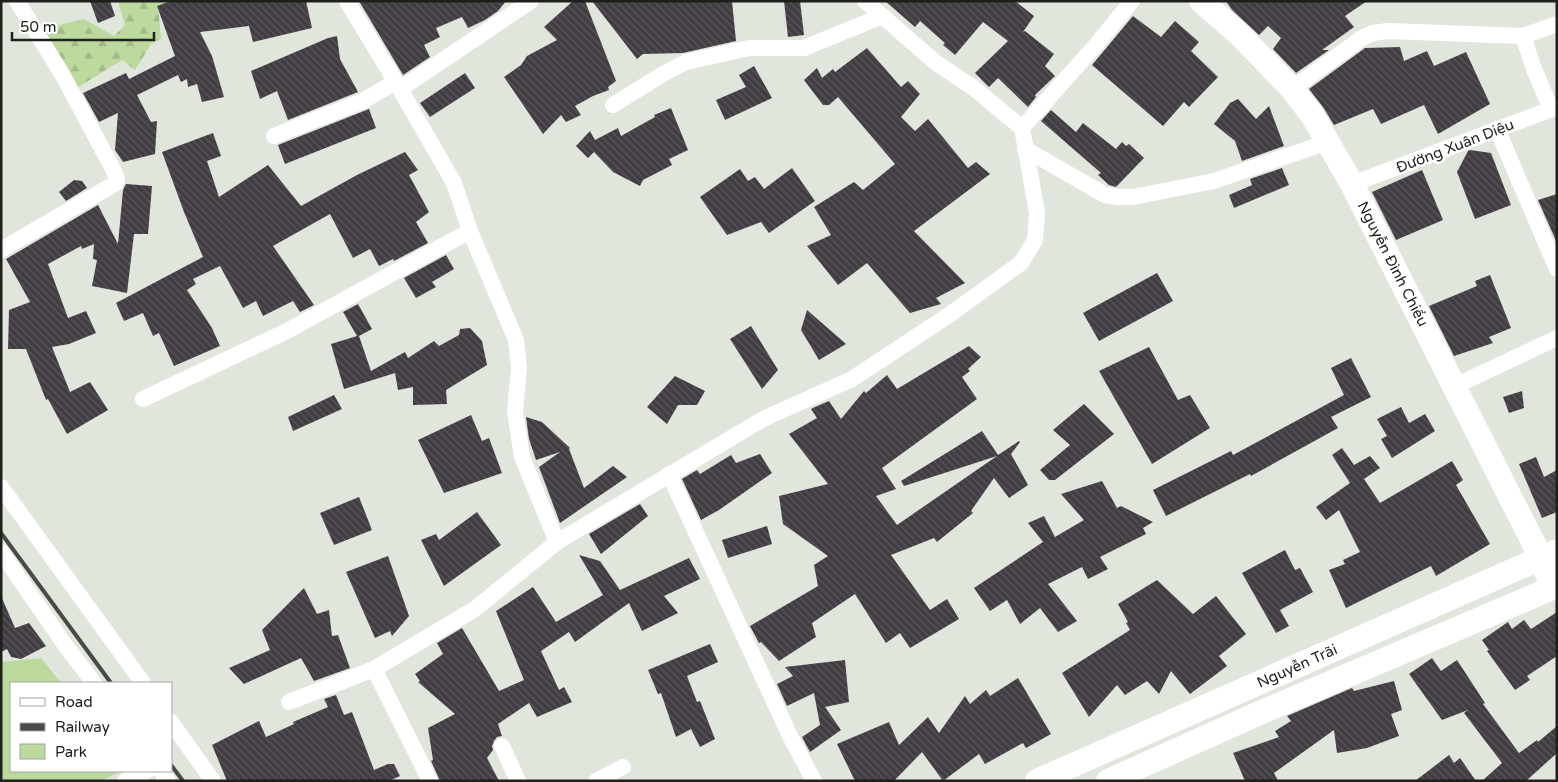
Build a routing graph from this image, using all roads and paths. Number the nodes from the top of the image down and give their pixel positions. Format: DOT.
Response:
graph roads {
  1 [pos="17,1"];
  2 [pos="347,1"];
  3 [pos="531,1"];
  4 [pos="865,1"];
  5 [pos="1132,1"];
  6 [pos="1201,1"];
  7 [pos="882,16"];
  8 [pos="1557,24"];
  9 [pos="1523,36"];
  10 [pos="398,85"];
  11 [pos="1292,89"];
  12 [pos="613,105"];
  13 [pos="1554,108"];
  14 [pos="1022,128"];
  15 [pos="1497,130"];
  16 [pos="274,136"];
  17 [pos="1328,142"];
  18 [pos="1025,149"];
  19 [pos="1352,184"];
  20 [pos="470,232"];
  21 [pos="1,250"];
  22 [pos="1557,268"];
  23 [pos="1557,338"];
  24 [pos="1455,386"];
  25 [pos="144,399"];
  26 [pos="669,474"];
  27 [pos="1,487"];
  28 [pos="557,542"];
  29 [pos="1,552"];
  30 [pos="1549,554"];
  31 [pos="1556,589"];
  32 [pos="374,669"];
  33 [pos="93,682"];
  34 [pos="142,682"];
  35 [pos="289,702"];
  36 [pos="172,723"];
  37 [pos="502,746"];
  38 [pos="623,767"];
  39 [pos="145,772"];
  40 [pos="125,781"];
  41 [pos="213,781"];
  42 [pos="430,781"];
  43 [pos="518,781"];
  44 [pos="596,781"];
  45 [pos="814,781"];
  46 [pos="1037,781"];
  47 [pos="1108,781"];
  1 -- 21 [label="street"];
  2 -- 10 [label="street"];
  3 -- 10 [label="street"];
  4 -- 7 [label="street"];
  5 -- 14 [label="street"];
  6 -- 11 [label="main road, Nguyễn Đình Chiểu"];
  7 -- 12 [label="street"];
  7 -- 14 [label="street"];
  8 -- 9 [label="street"];
  9 -- 11 [label="street"];
  9 -- 13 [label="street"];
  10 -- 16 [label="street"];
  10 -- 20 [label="street"];
  11 -- 17 [label="main road, Nguyễn Đình Chiểu"];
  13 -- 15 [label="street, Đường Xuân Diệu"];
  14 -- 18 [label="street"];
  15 -- 19 [label="street, Đường Xuân Diệu"];
  15 -- 22 [label="street"];
  17 -- 18 [label="street"];
  17 -- 19 [label="main road, Nguyễn Đình Chiểu"];
  18 -- 26 [label="street"];
  19 -- 24 [label="main road, Nguyễn Đình Chiểu"];
  20 -- 25 [label="street"];
  20 -- 28 [label="street"];
  23 -- 24 [label="street"];
  24 -- 30 [label="main road, Nguyễn Đình Chiểu"];
  26 -- 28 [label="street"];
  26 -- 45 [label="street"];
  27 -- 34 [label="street"];
  28 -- 32 [label="street"];
  29 -- 33 [label="street"];
  30 -- 31 [label="main road"];
  30 -- 46 [label="main road, Nguyễn Trãi"];
  31 -- 47 [label="main road, Nguyễn Trãi"];
  32 -- 35 [label="street"];
  32 -- 42 [label="street"];
  36 -- 41 [label="street"];
  37 -- 43 [label="street"];
  38 -- 44 [label="street"];
  39 -- 40 [label="street"];
}
